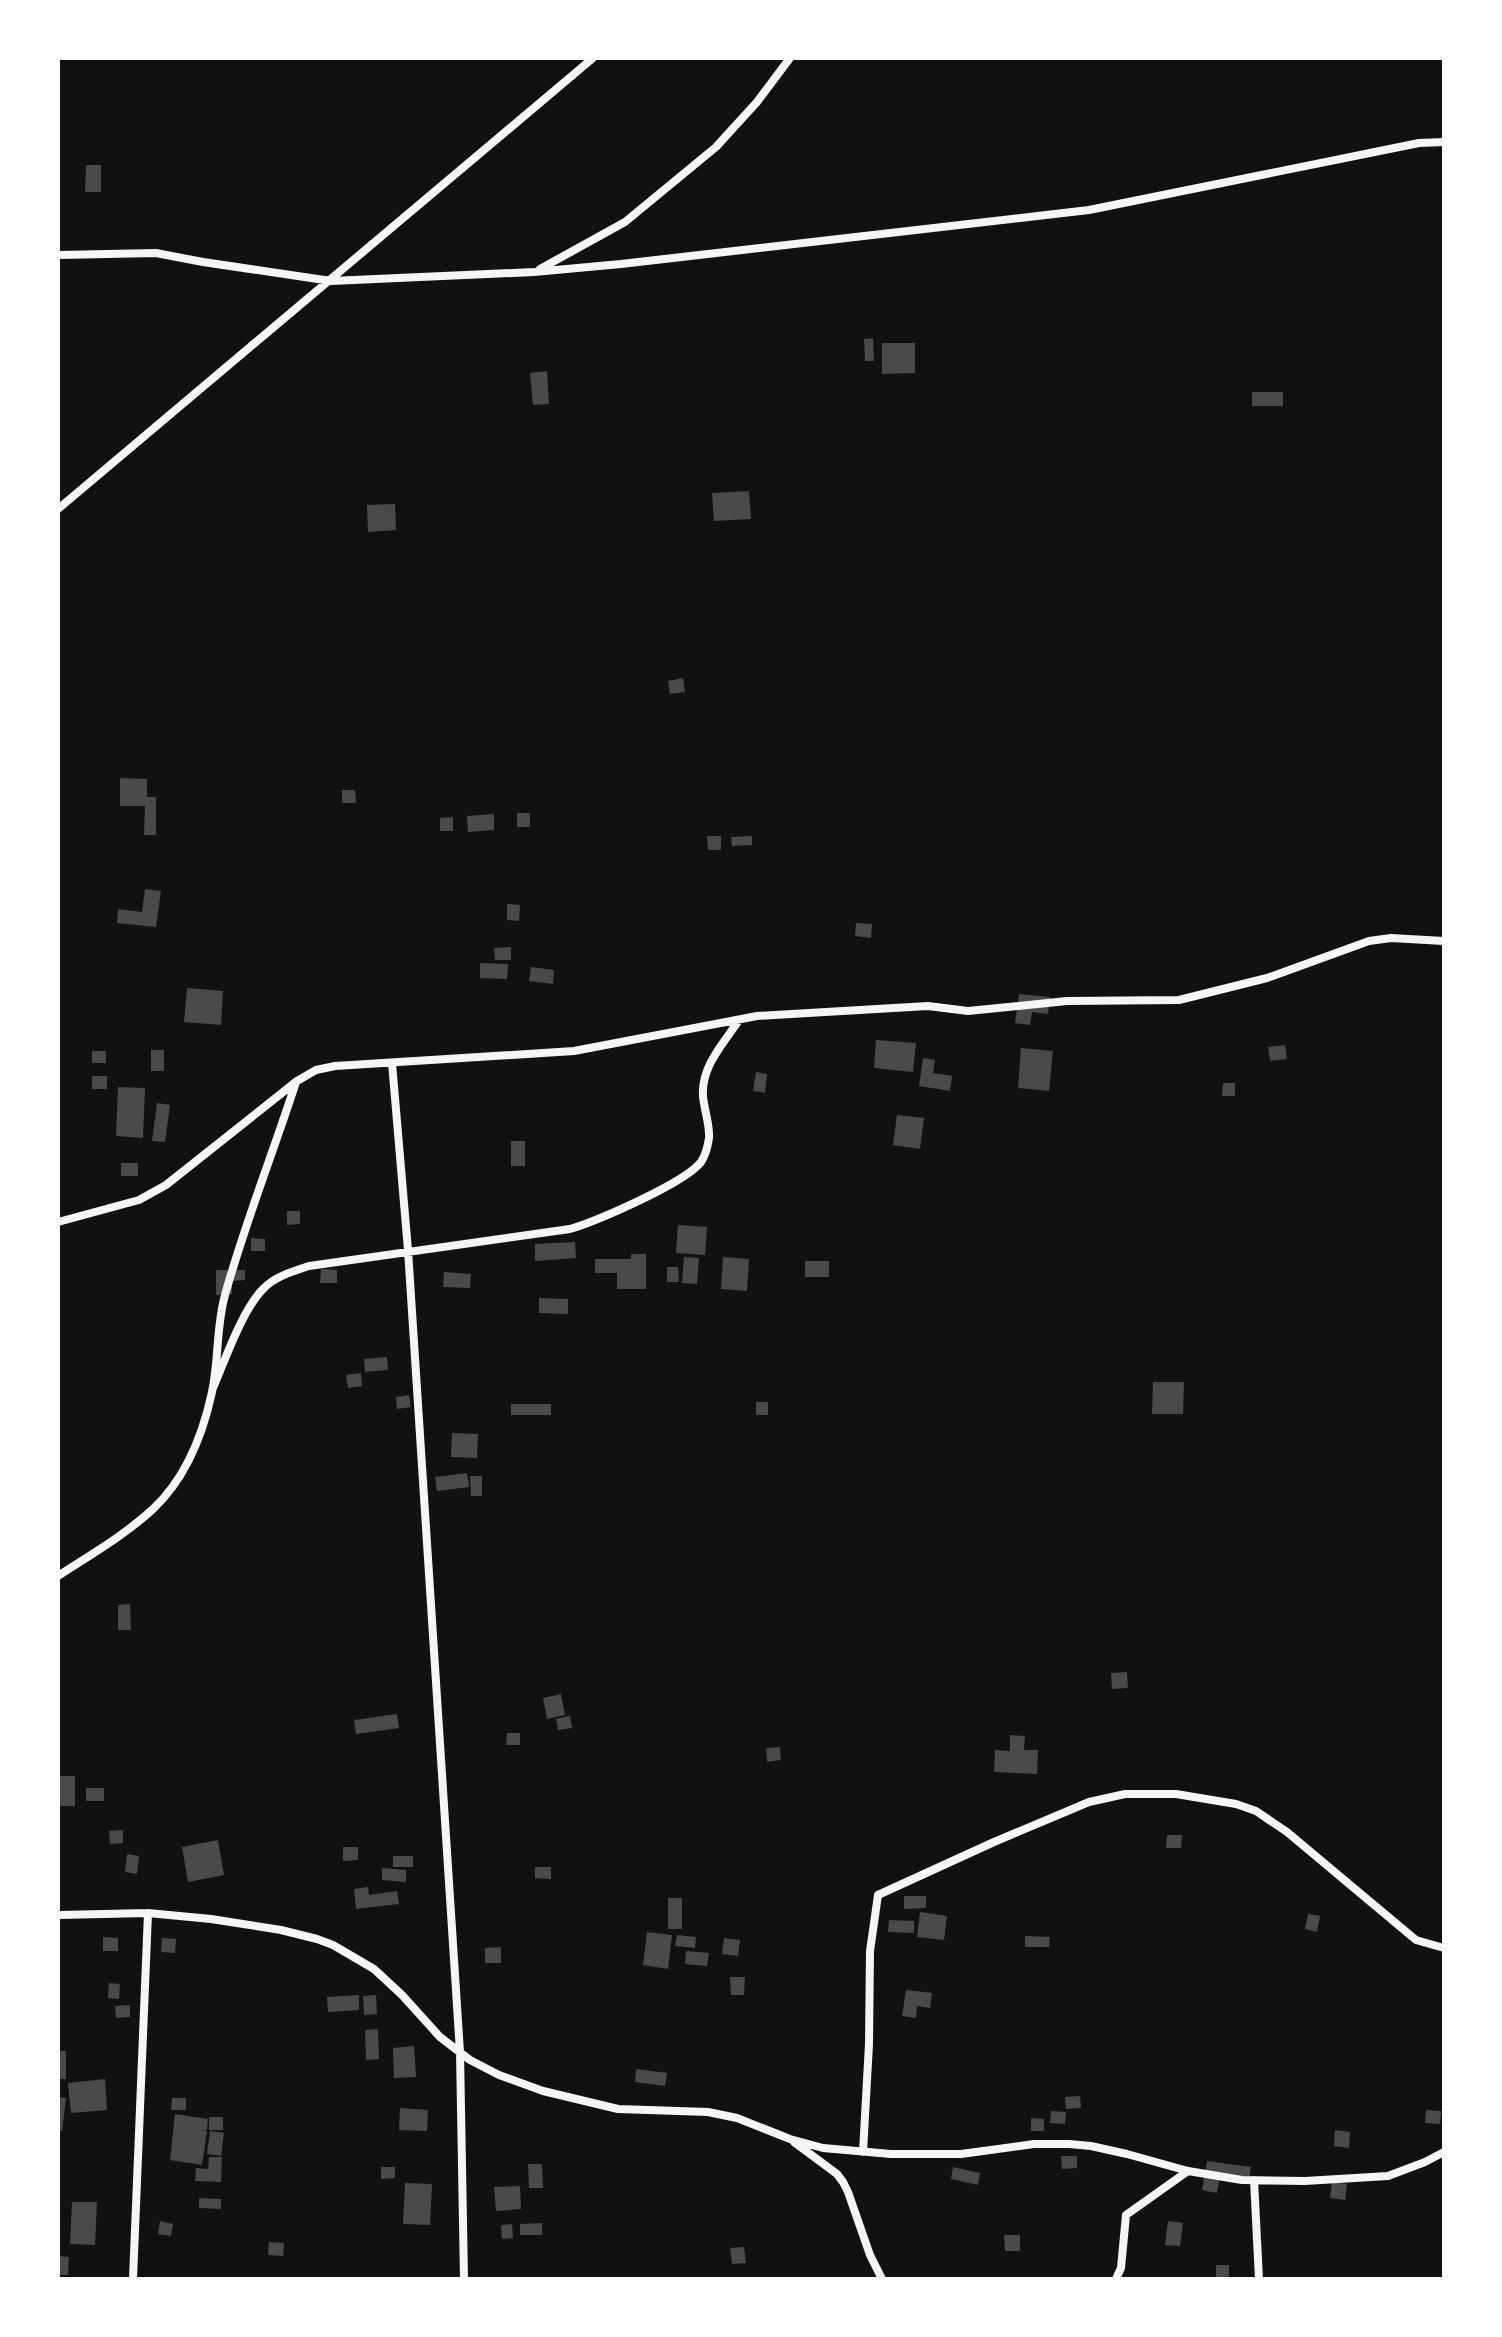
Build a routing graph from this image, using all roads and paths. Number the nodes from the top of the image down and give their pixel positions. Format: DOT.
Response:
graph roads {
  1 [pos="593,58"];
  2 [pos="790,58"];
  3 [pos="1444,142"];
  4 [pos="58,255"];
  5 [pos="534,272"];
  6 [pos="331,281"];
  7 [pos="58,509"];
  8 [pos="1444,941"];
  9 [pos="739,1020"];
  10 [pos="392,1063"];
  11 [pos="297,1081"];
  12 [pos="58,1222"];
  13 [pos="408,1250"];
  14 [pos="213,1388"];
  15 [pos="58,1576"];
  16 [pos="148,1913"];
  17 [pos="58,1915"];
  18 [pos="1444,1948"];
  19 [pos="460,2052"];
  20 [pos="790,2139"];
  21 [pos="863,2152"];
  22 [pos="1444,2152"];
  23 [pos="1188,2171"];
  24 [pos="1254,2180"];
  25 [pos="133,2279"];
  26 [pos="464,2279"];
  27 [pos="882,2279"];
  28 [pos="1116,2279"];
  29 [pos="1259,2279"];
  1 -- 6 [label="street"];
  2 -- 5 [label="street"];
  3 -- 5 [label="street"];
  4 -- 6 [label="street"];
  5 -- 6 [label="street"];
  6 -- 7 [label="street"];
  8 -- 9 [label="street"];
  9 -- 10 [label="street"];
  9 -- 13 [label="street"];
  10 -- 11 [label="street"];
  10 -- 13 [label="street"];
  11 -- 12 [label="street"];
  11 -- 14 [label="street"];
  13 -- 14 [label="street"];
  13 -- 19 [label="street"];
  14 -- 15 [label="street"];
  16 -- 17 [label="street"];
  16 -- 19 [label="street"];
  16 -- 25 [label="street"];
  18 -- 21 [label="street"];
  19 -- 20 [label="street"];
  19 -- 26 [label="street"];
  20 -- 21 [label="street"];
  20 -- 27 [label="street"];
  21 -- 23 [label="street"];
  22 -- 24 [label="street"];
  23 -- 24 [label="street"];
  23 -- 28 [label="street"];
  24 -- 29 [label="street"];
}
